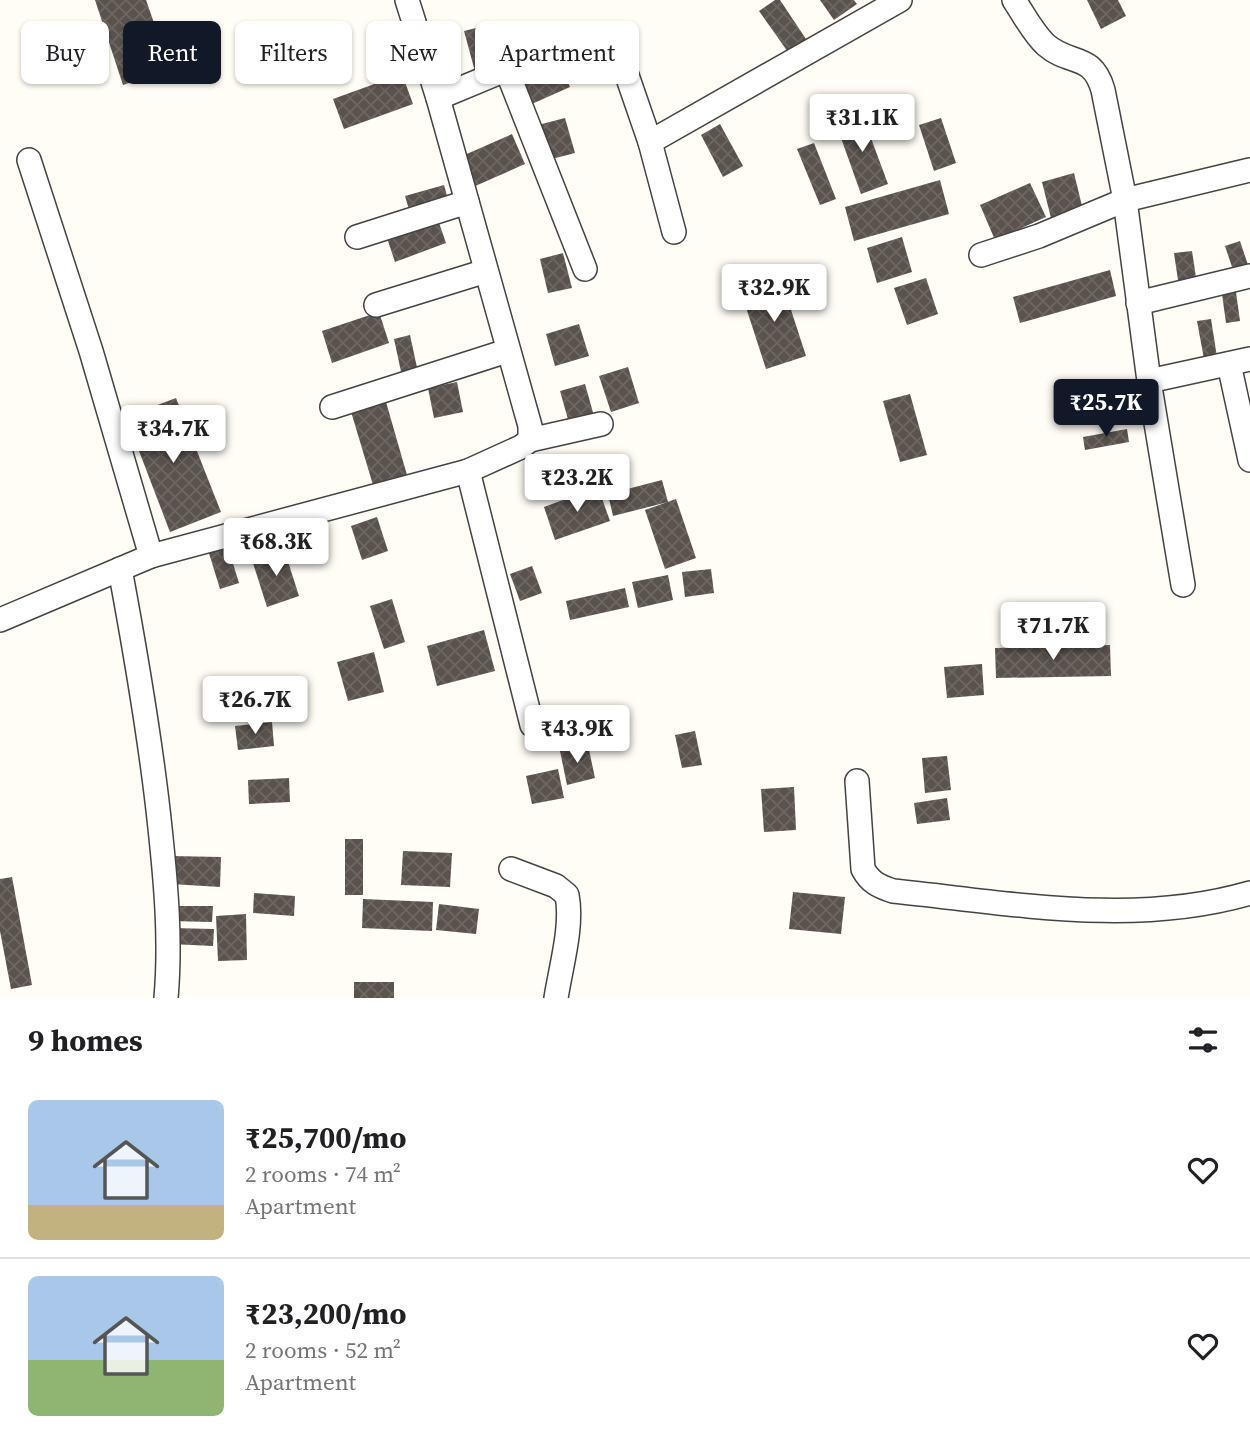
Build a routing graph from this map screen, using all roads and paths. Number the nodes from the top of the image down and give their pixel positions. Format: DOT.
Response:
graph roads {
  1 [pos="407,0"];
  2 [pos="1014,0"];
  3 [pos="891,2"];
  4 [pos="475,84"];
  5 [pos="512,84"];
  6 [pos="630,84"];
  7 [pos="438,98"];
  8 [pos="650,142"];
  9 [pos="29,160"];
  10 [pos="1250,170"];
  11 [pos="1125,200"];
  12 [pos="467,202"];
  13 [pos="674,232"];
  14 [pos="357,237"];
  15 [pos="981,255"];
  16 [pos="584,269"];
  17 [pos="486,271"];
  18 [pos="1250,276"];
  19 [pos="1138,303"];
  20 [pos="376,305"];
  21 [pos="507,351"];
  22 [pos="1239,362"];
  23 [pos="1149,381"];
  24 [pos="332,407"];
  25 [pos="601,424"];
  26 [pos="530,440"];
  27 [pos="1250,460"];
  28 [pos="468,471"];
  29 [pos="151,556"];
  30 [pos="120,569"];
  31 [pos="1183,585"];
  32 [pos="0,620"];
  33 [pos="532,725"];
  34 [pos="856,781"];
  35 [pos="511,869"];
  36 [pos="1250,894"];
  37 [pos="166,998"];
  38 [pos="556,998"];
  1 -- 7 [label="street"];
  2 -- 11 [label="street"];
  3 -- 8 [label="street"];
  4 -- 7 [label="street"];
  5 -- 16 [label="street"];
  6 -- 8 [label="street"];
  7 -- 12 [label="street"];
  8 -- 13 [label="street"];
  9 -- 29 [label="street"];
  10 -- 11 [label="street"];
  11 -- 15 [label="street"];
  11 -- 19 [label="street"];
  12 -- 14 [label="street"];
  12 -- 17 [label="street"];
  17 -- 20 [label="street"];
  17 -- 21 [label="street"];
  18 -- 19 [label="street"];
  19 -- 23 [label="street"];
  21 -- 24 [label="street"];
  21 -- 26 [label="street"];
  22 -- 23 [label="street"];
  22 -- 27 [label="street"];
  23 -- 31 [label="street"];
  25 -- 26 [label="street"];
  26 -- 28 [label="street"];
  28 -- 29 [label="street"];
  28 -- 33 [label="street"];
  29 -- 30 [label="street"];
  30 -- 32 [label="street"];
  30 -- 37 [label="street"];
  34 -- 36 [label="street"];
  35 -- 38 [label="street"];
}
